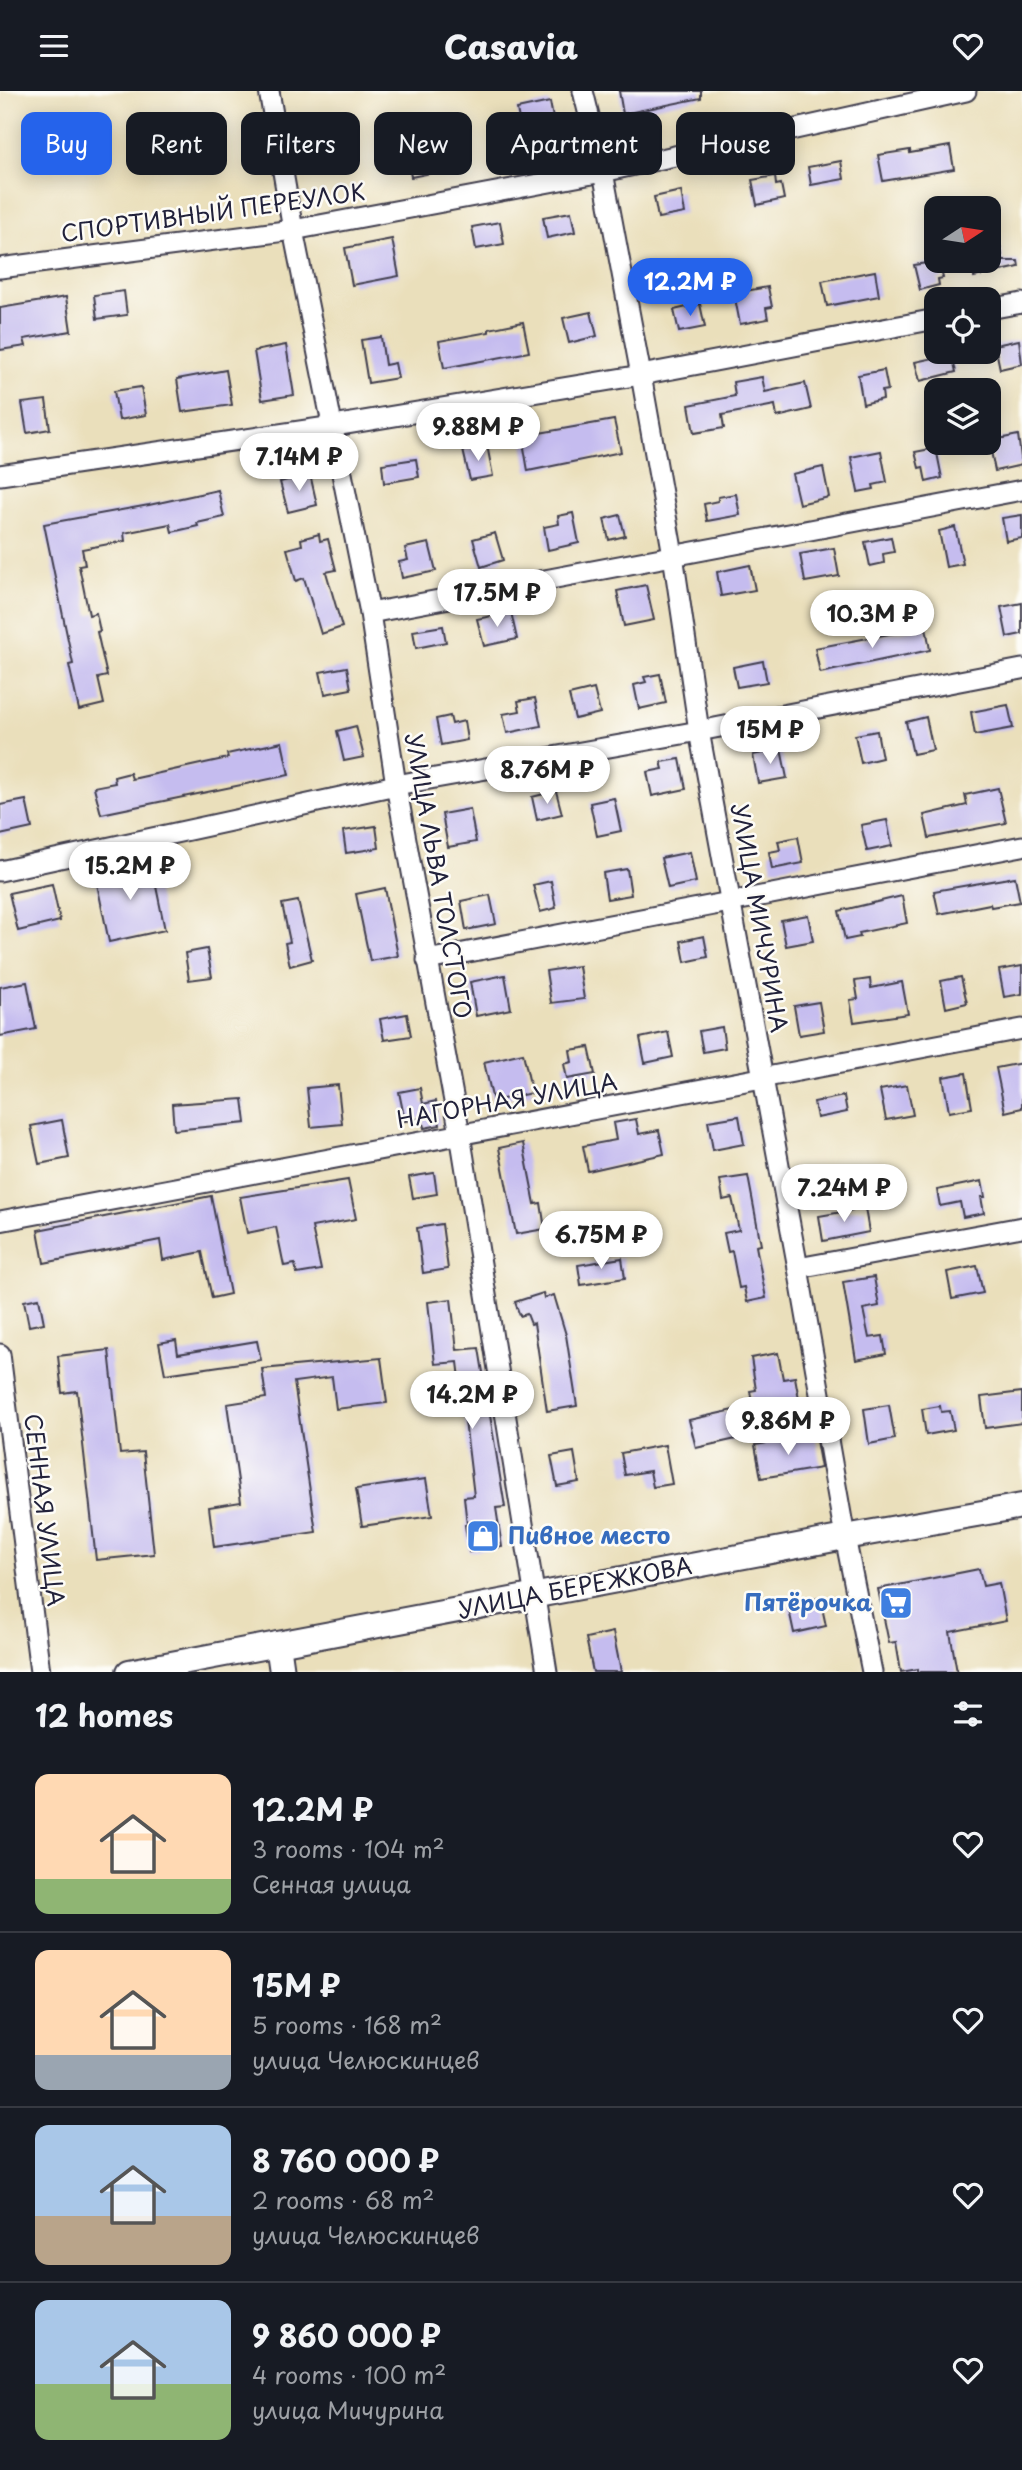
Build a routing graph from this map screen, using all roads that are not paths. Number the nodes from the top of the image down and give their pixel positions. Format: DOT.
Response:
graph roads {
  1 [pos="269,91"];
  2 [pos="583,91"];
  3 [pos="966,91"];
  4 [pos="588,112"];
  5 [pos="662,159"];
  6 [pos="587,175"];
  7 [pos="604,175"];
  8 [pos="293,230"];
  9 [pos="0,268"];
  10 [pos="1022,303"];
  11 [pos="1001,307"];
  12 [pos="924,321"];
  13 [pos="642,375"];
  14 [pos="334,426"];
  15 [pos="0,475"];
  16 [pos="1022,490"];
  17 [pos="673,555"];
  18 [pos="370,613"];
  19 [pos="1022,669"];
  20 [pos="699,731"];
  21 [pos="396,785"];
  22 [pos="1022,846"];
  23 [pos="0,871"];
  24 [pos="732,902"];
  25 [pos="427,960"];
  26 [pos="1022,1029"];
  27 [pos="762,1079"];
  28 [pos="460,1134"];
  29 [pos="0,1221"];
  30 [pos="1022,1227"];
  31 [pos="798,1268"];
  32 [pos="0,1354"];
  33 [pos="1022,1506"];
  34 [pos="845,1537"];
  35 [pos="533,1596"];
  36 [pos="278,1644"];
  37 [pos="40,1672"];
  38 [pos="129,1672"];
  39 [pos="282,1672"];
  40 [pos="547,1672"];
  41 [pos="872,1672"];
  1 -- 8 [label="street, УЛИЦА ЛЬВА ТОЛСТОГО"];
  2 -- 4 [label="street, УЛИЦА МИЧУРИНА"];
  3 -- 5 [label="street, СПОРТИВНЫЙ ПЕРЕУЛОК"];
  6 -- 8 [label="street, СПОРТИВНЫЙ ПЕРЕУЛОК"];
  7 -- 13 [label="street, УЛИЦА МИЧУРИНА"];
  8 -- 9 [label="street, СПОРТИВНЫЙ ПЕРЕУЛОК"];
  8 -- 14 [label="street, УЛИЦА ЛЬВА ТОЛСТОГО"];
  10 -- 11 [label="street"];
  12 -- 13 [label="street"];
  13 -- 14 [label="street"];
  13 -- 17 [label="street, УЛИЦА МИЧУРИНА"];
  14 -- 15 [label="street"];
  14 -- 18 [label="street, УЛИЦА ЛЬВА ТОЛСТОГО"];
  16 -- 17 [label="street"];
  17 -- 18 [label="street"];
  17 -- 20 [label="street, УЛИЦА МИЧУРИНА"];
  18 -- 21 [label="street, УЛИЦА ЛЬВА ТОЛСТОГО"];
  19 -- 20 [label="street"];
  20 -- 21 [label="street"];
  20 -- 24 [label="street, УЛИЦА МИЧУРИНА"];
  21 -- 23 [label="street"];
  21 -- 25 [label="street, УЛИЦА ЛЬВА ТОЛСТОГО"];
  22 -- 24 [label="street"];
  24 -- 25 [label="street"];
  24 -- 27 [label="street, УЛИЦА МИЧУРИНА"];
  25 -- 28 [label="street, УЛИЦА ЛЬВА ТОЛСТОГО"];
  26 -- 27 [label="street, НАГОРНАЯ УЛИЦА"];
  27 -- 28 [label="street, НАГОРНАЯ УЛИЦА"];
  27 -- 31 [label="street, УЛИЦА МИЧУРИНА"];
  28 -- 29 [label="street, НАГОРНАЯ УЛИЦА"];
  28 -- 35 [label="street, УЛИЦА ЛЬВА ТОЛСТОГО"];
  30 -- 31 [label="street"];
  31 -- 34 [label="street, УЛИЦА МИЧУРИНА"];
  32 -- 37 [label="street, СЕННАЯ УЛИЦА"];
  33 -- 34 [label="street, УЛИЦА БЕРЕЖКОВА"];
  34 -- 35 [label="street, УЛИЦА БЕРЕЖКОВА"];
  34 -- 41 [label="street, УЛИЦА МИЧУРИНА"];
  35 -- 36 [label="street, УЛИЦА БЕРЕЖКОВА"];
  35 -- 40 [label="street, УЛИЦА ЛЬВА ТОЛСТОГО"];
  36 -- 38 [label="street, УЛИЦА БЕРЕЖКОВА"];
  36 -- 39 [label="street"];
}
